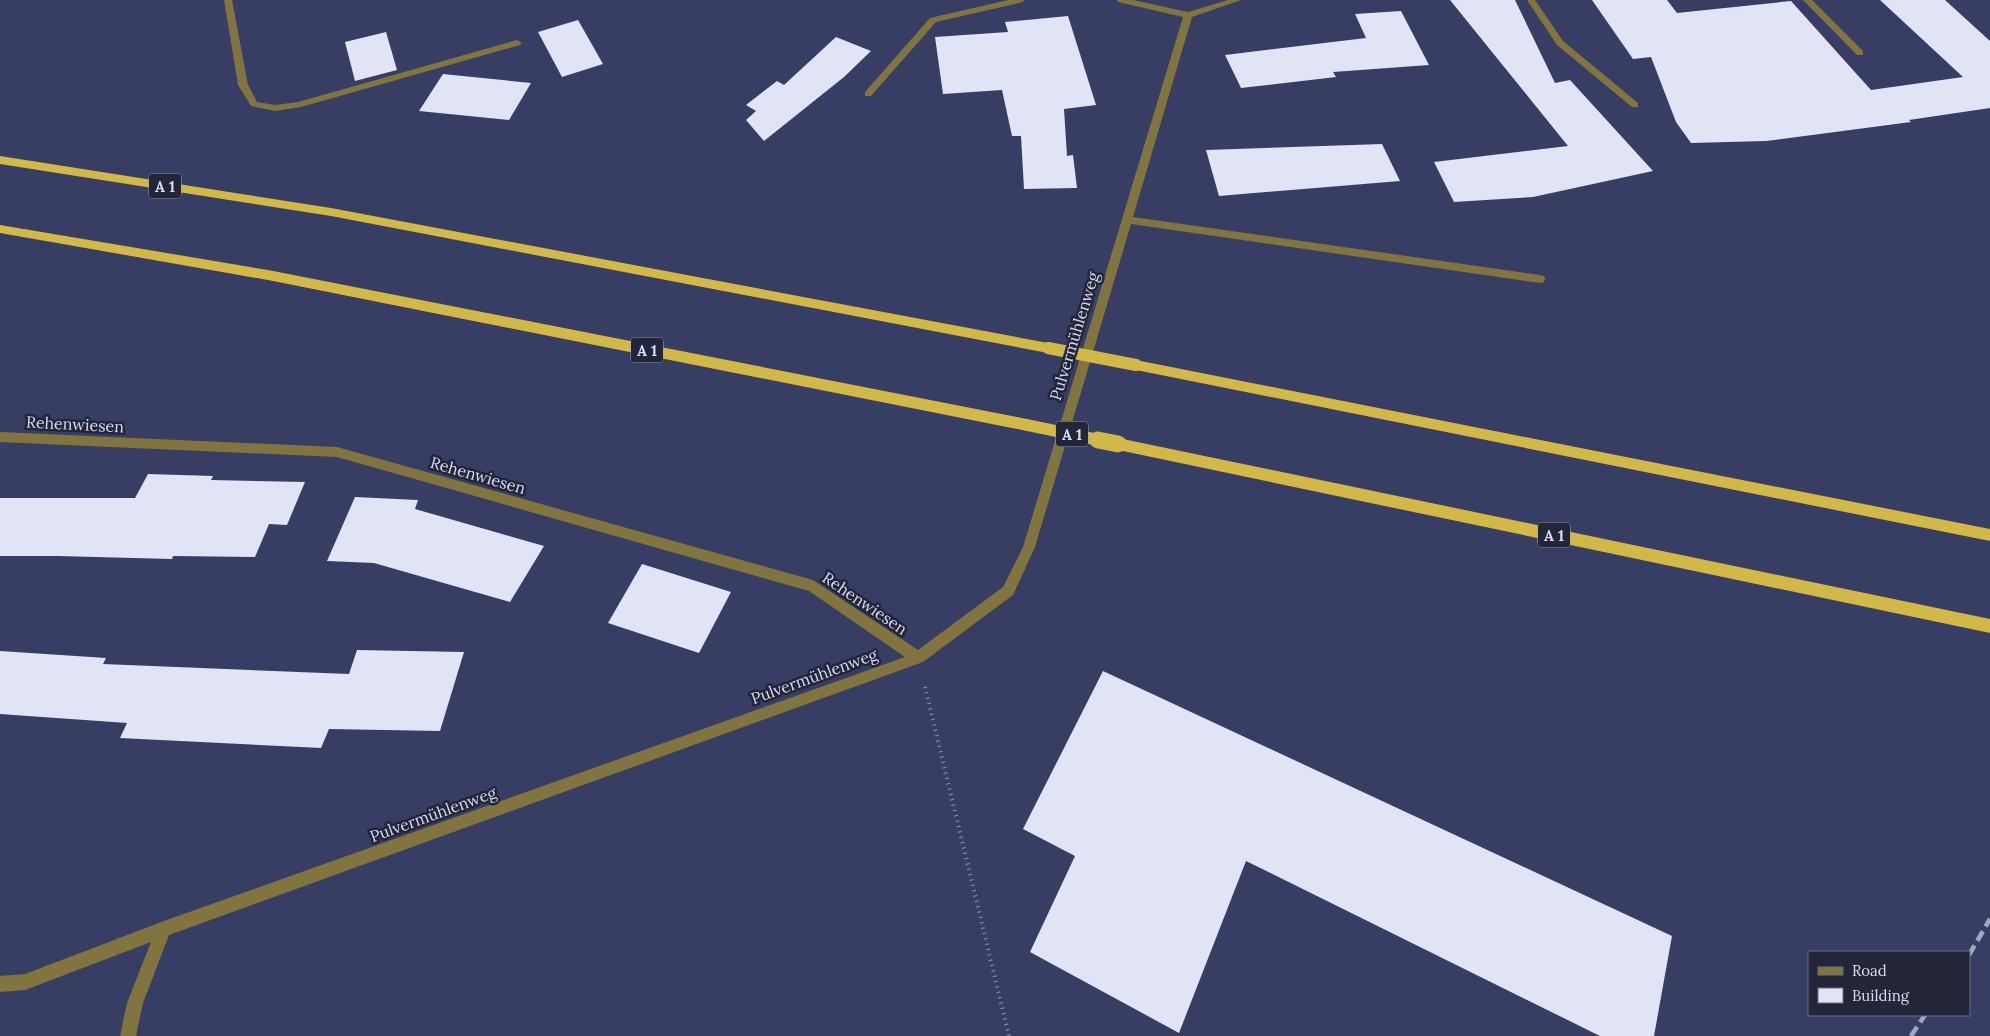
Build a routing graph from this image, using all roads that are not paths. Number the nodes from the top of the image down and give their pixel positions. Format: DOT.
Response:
graph roads {
  1 [pos="228,0"];
  2 [pos="1020,0"];
  3 [pos="1121,0"];
  4 [pos="1237,0"];
  5 [pos="1530,0"];
  6 [pos="1807,0"];
  7 [pos="1188,15"];
  8 [pos="517,44"];
  9 [pos="1860,53"];
  10 [pos="868,94"];
  11 [pos="1635,105"];
  12 [pos="0,160"];
  13 [pos="1127,220"];
  14 [pos="0,229"];
  15 [pos="1540,279"];
  16 [pos="0,437"];
  17 [pos="1990,535"];
  18 [pos="1990,626"];
  19 [pos="918,658"];
  20 [pos="164,929"];
  21 [pos="0,984"];
  22 [pos="128,1036"];
  1 -- 8 [label="street"];
  2 -- 10 [label="street"];
  3 -- 7 [label="street"];
  4 -- 7 [label="street"];
  5 -- 11 [label="street"];
  6 -- 9 [label="street"];
  7 -- 13 [label="street, Pulvermühlenweg"];
  12 -- 17 [label="highway, A 1, bridge"];
  13 -- 15 [label="street"];
  13 -- 19 [label="street, Pulvermühlenweg"];
  14 -- 18 [label="highway, A 1, bridge"];
  16 -- 19 [label="street, Rehenwiesen"];
  19 -- 20 [label="street, Pulvermühlenweg"];
  20 -- 21 [label="street, Pulvermühlenweg"];
  20 -- 22 [label="street"];
}
